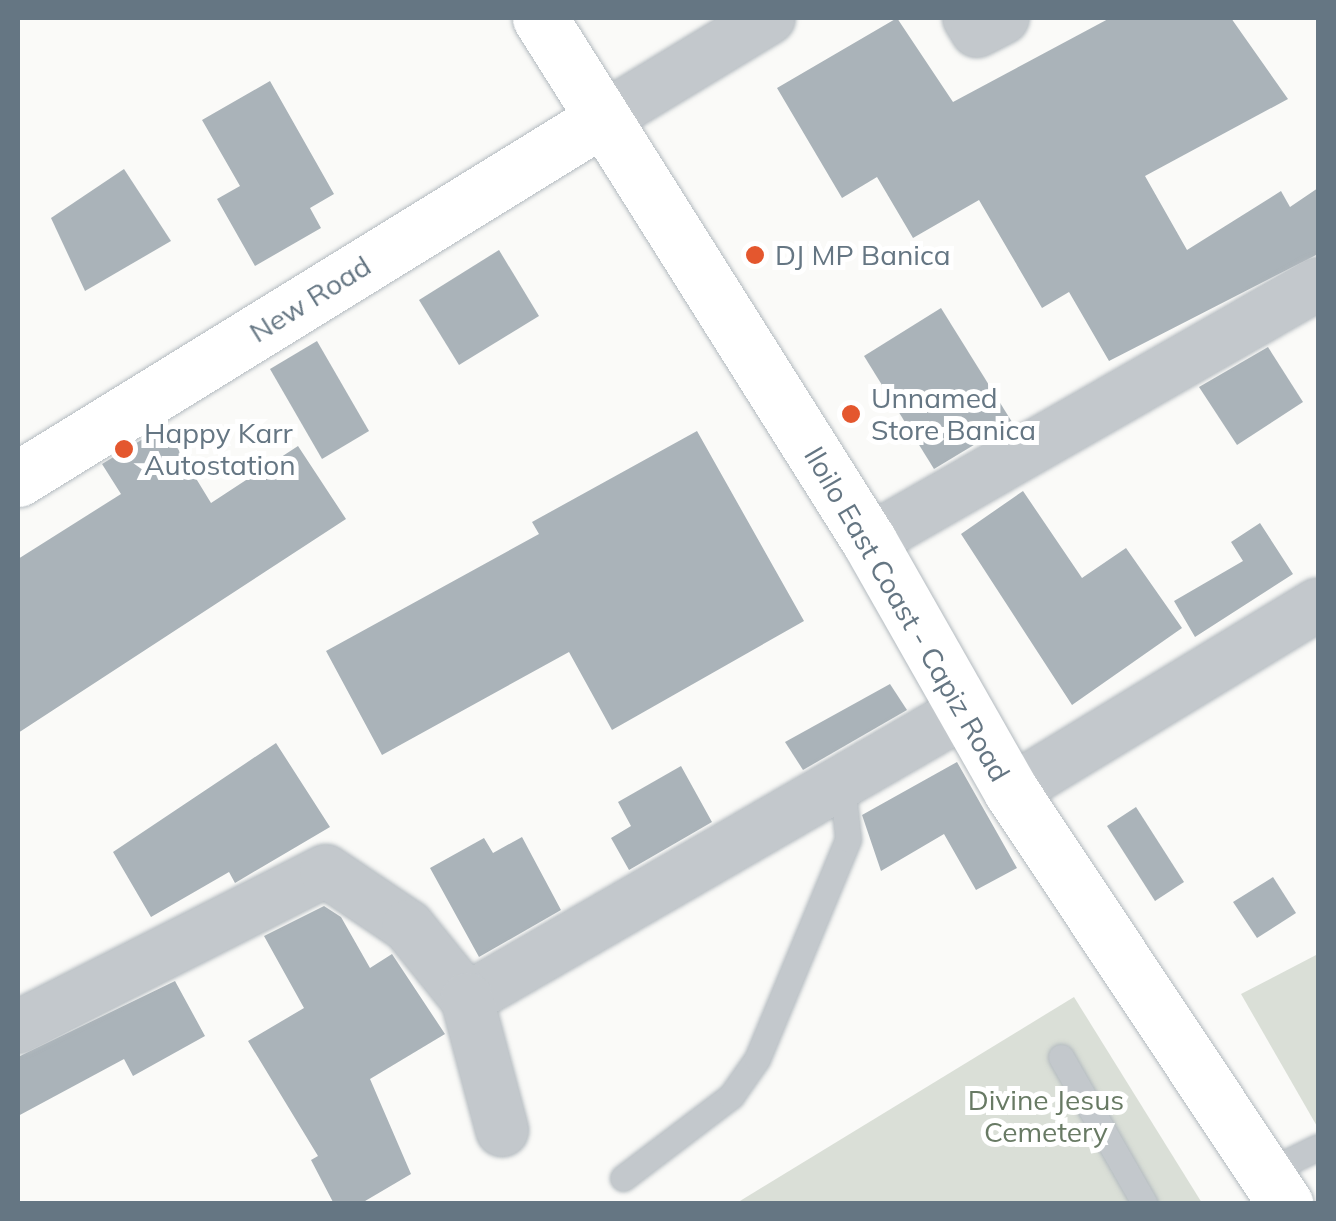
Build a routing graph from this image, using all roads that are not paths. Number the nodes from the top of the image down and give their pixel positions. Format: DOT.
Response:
graph roads {
  1 [pos="540,18"];
  2 [pos="769,18"];
  3 [pos="969,18"];
  4 [pos="1003,18"];
  5 [pos="602,118"];
  6 [pos="1318,284"];
  7 [pos="18,479"];
  8 [pos="870,540"];
  9 [pos="1318,604"];
  10 [pos="963,712"];
  11 [pos="842,782"];
  12 [pos="1011,791"];
  13 [pos="468,999"];
  14 [pos="18,1027"];
  15 [pos="1061,1057"];
  16 [pos="502,1130"];
  17 [pos="1318,1146"];
  18 [pos="623,1178"];
  19 [pos="1276,1188"];
  20 [pos="1144,1204"];
  1 -- 5 [label="main road, Iloilo East Coast - Capiz Road"];
  2 -- 5 [label="street"];
  3 -- 4 [label="street"];
  5 -- 7 [label="main road, New Road"];
  5 -- 8 [label="main road, Iloilo East Coast - Capiz Road"];
  6 -- 8 [label="street"];
  8 -- 10 [label="main road, Iloilo East Coast - Capiz Road"];
  9 -- 12 [label="street"];
  10 -- 11 [label="street"];
  10 -- 12 [label="main road, Iloilo East Coast - Capiz Road"];
  11 -- 13 [label="street"];
  11 -- 18 [label="lane"];
  12 -- 19 [label="main road, Iloilo East Coast - Capiz Road"];
  13 -- 14 [label="street"];
  13 -- 16 [label="street"];
  15 -- 20 [label="lane"];
  17 -- 19 [label="lane"];
}
